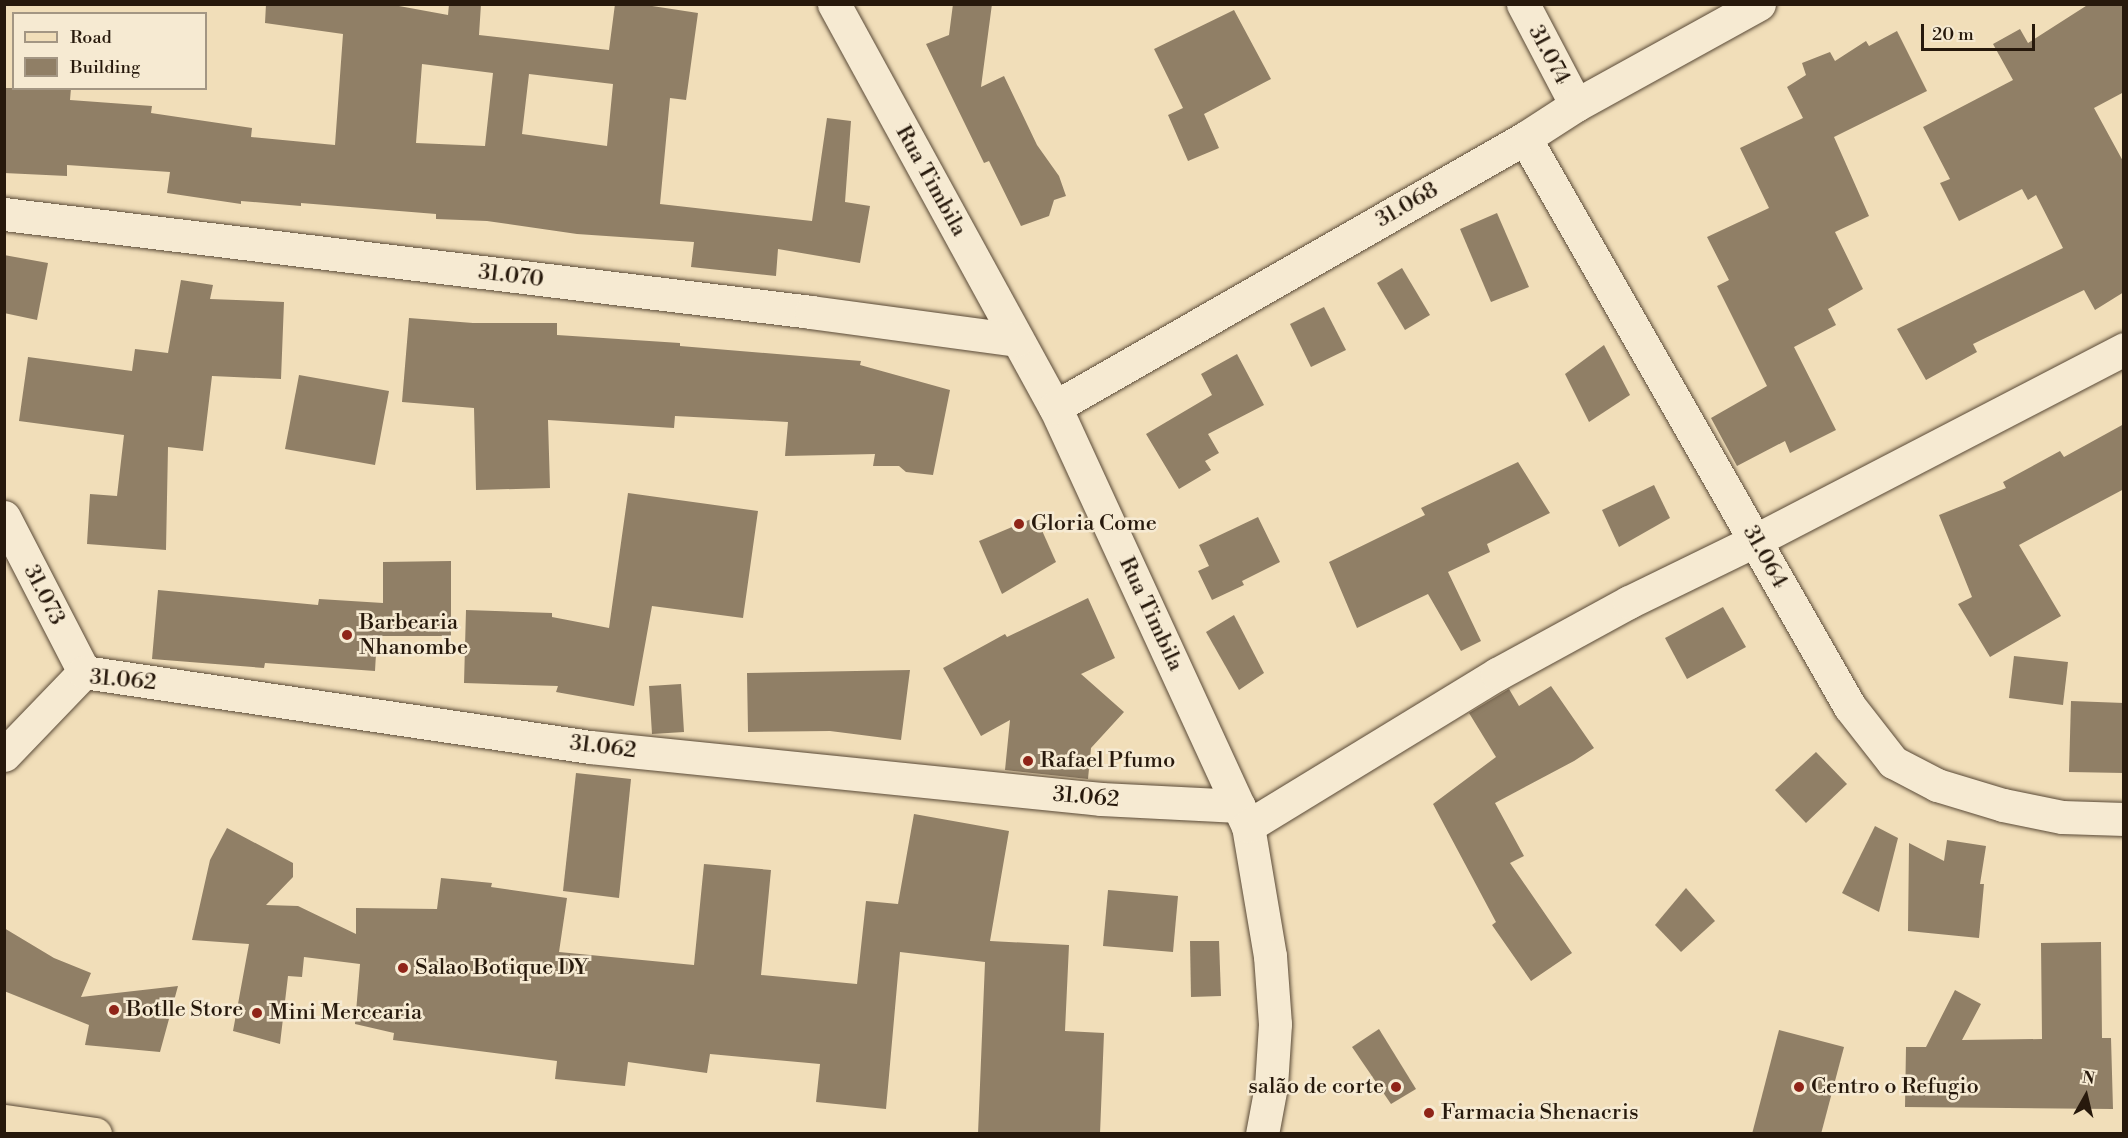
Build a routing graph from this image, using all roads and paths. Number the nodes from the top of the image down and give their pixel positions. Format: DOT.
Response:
graph roads {
  1 [pos="834,4"];
  2 [pos="1523,4"];
  3 [pos="1759,4"];
  4 [pos="1576,105"];
  5 [pos="1525,138"];
  6 [pos="4,214"];
  7 [pos="1017,340"];
  8 [pos="2124,350"];
  9 [pos="1055,407"];
  10 [pos="4,517"];
  11 [pos="1756,540"];
  12 [pos="84,672"];
  13 [pos="4,755"];
  14 [pos="1244,816"];
  15 [pos="2124,819"];
  16 [pos="4,1121"];
  17 [pos="95,1134"];
  18 [pos="1262,1134"];
  1 -- 7 [label="street, Rua Timbila"];
  2 -- 4 [label="street, 31.074"];
  3 -- 4 [label="street, 31.068"];
  4 -- 5 [label="street, 31.068"];
  5 -- 9 [label="street, 31.068"];
  5 -- 11 [label="street, 31.064"];
  6 -- 7 [label="street, 31.070"];
  7 -- 9 [label="street, Rua Timbila"];
  8 -- 11 [label="street"];
  9 -- 14 [label="street, Rua Timbila"];
  10 -- 12 [label="street, 31.073"];
  11 -- 14 [label="street"];
  11 -- 15 [label="street, 31.064"];
  12 -- 13 [label="street, 31.062"];
  12 -- 14 [label="street, 31.062"];
  14 -- 18 [label="street, Rua Timbila"];
  16 -- 17 [label="main road"];
}
